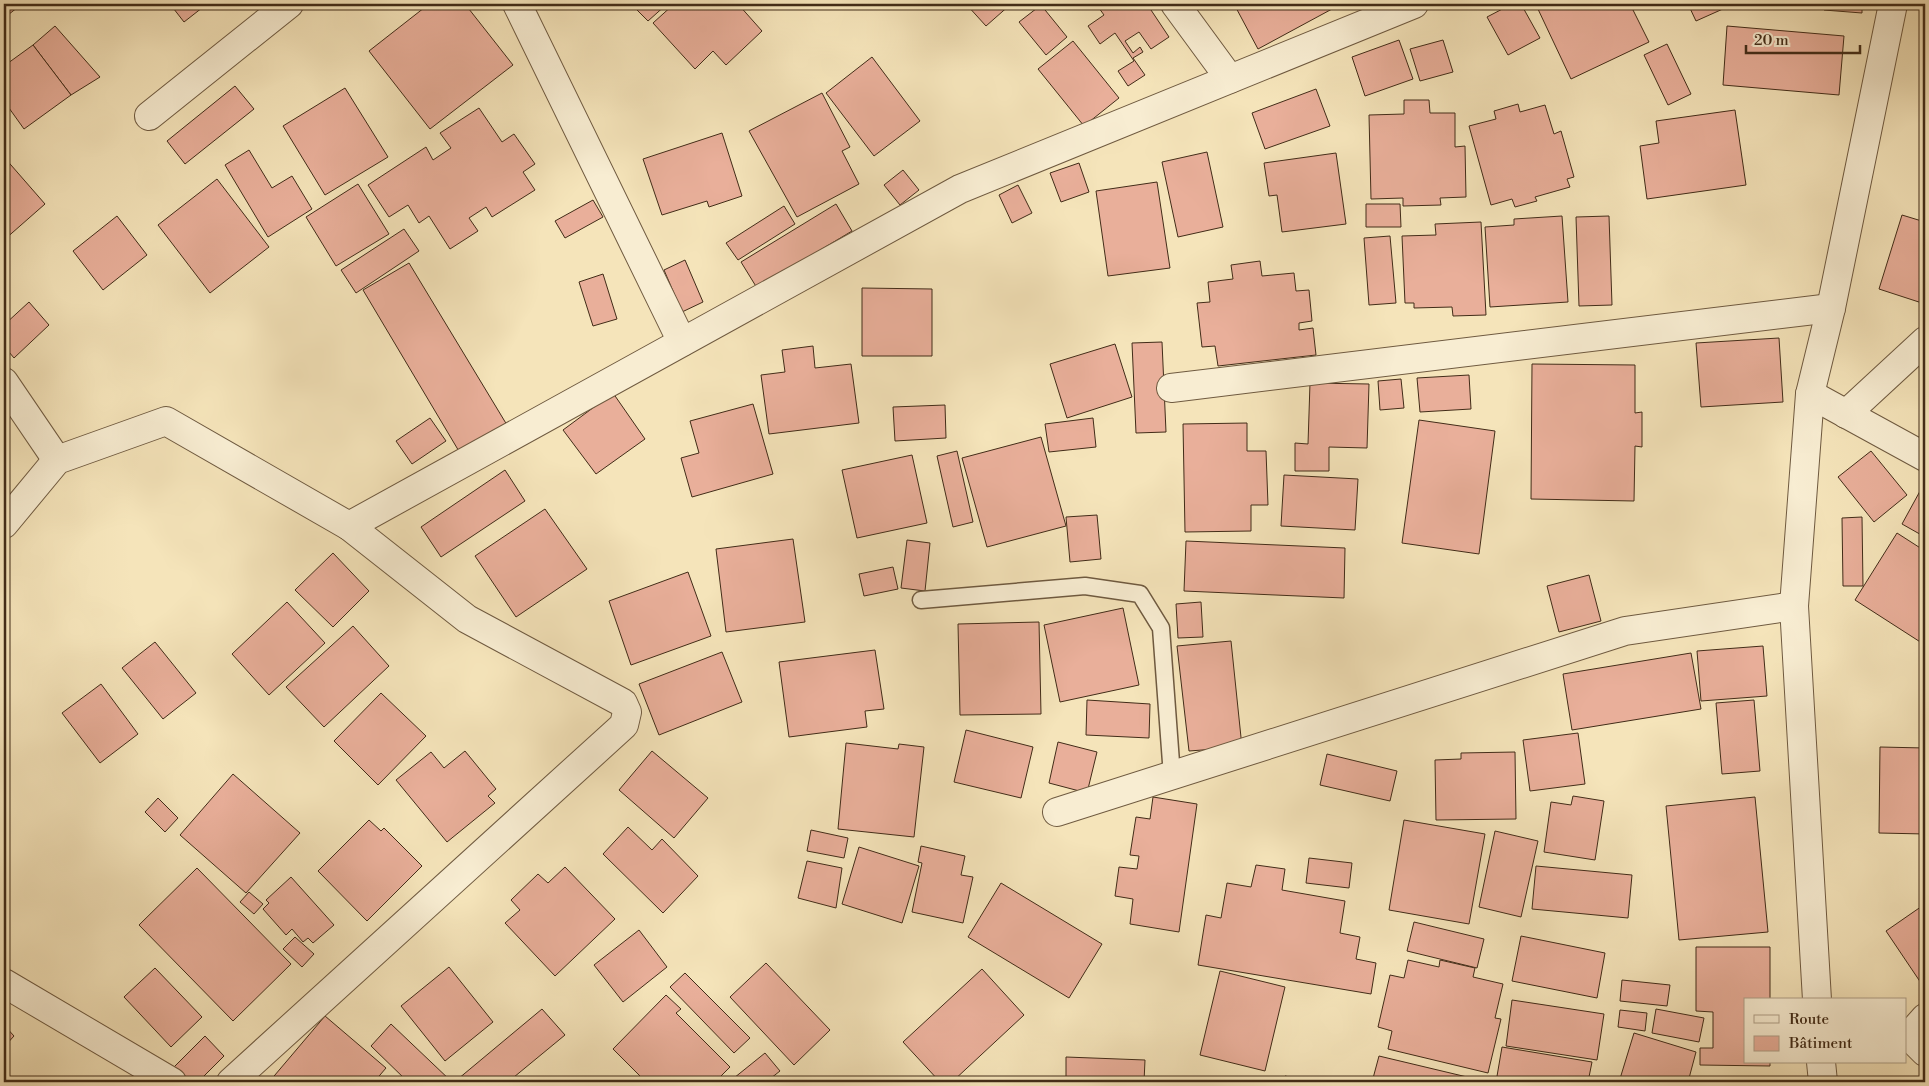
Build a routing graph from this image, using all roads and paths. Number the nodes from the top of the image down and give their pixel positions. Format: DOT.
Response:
graph roads {
  1 [pos="289,4"];
  2 [pos="517,4"];
  3 [pos="1175,4"];
  4 [pos="1414,4"];
  5 [pos="1893,4"];
  6 [pos="1230,79"];
  7 [pos="149,116"];
  8 [pos="1831,308"];
  9 [pos="1925,340"];
  10 [pos="682,342"];
  11 [pos="4,382"];
  12 [pos="1171,388"];
  13 [pos="1810,394"];
  14 [pos="1846,414"];
  15 [pos="1925,457"];
  16 [pos="57,460"];
  17 [pos="4,524"];
  18 [pos="349,526"];
  19 [pos="921,600"];
  20 [pos="1794,606"];
  21 [pos="1172,776"];
  22 [pos="1058,812"];
  23 [pos="4,983"];
  24 [pos="1818,998"];
  25 [pos="1821,1064"];
  26 [pos="172,1082"];
  27 [pos="231,1082"];
  28 [pos="1823,1082"];
  1 -- 7 [label="street"];
  2 -- 10 [label="street"];
  3 -- 6 [label="street"];
  4 -- 6 [label="street"];
  5 -- 8 [label="street"];
  6 -- 10 [label="street"];
  8 -- 12 [label="street"];
  8 -- 13 [label="street"];
  9 -- 14 [label="street"];
  10 -- 18 [label="street"];
  11 -- 16 [label="street"];
  13 -- 14 [label="street"];
  13 -- 20 [label="street"];
  14 -- 15 [label="street"];
  16 -- 17 [label="street"];
  16 -- 18 [label="street"];
  18 -- 27 [label="street"];
  19 -- 21 [label="lane"];
  20 -- 21 [label="street"];
  20 -- 24 [label="street"];
  21 -- 22 [label="street"];
  23 -- 26 [label="street"];
  25 -- 28 [label="street"];
}
